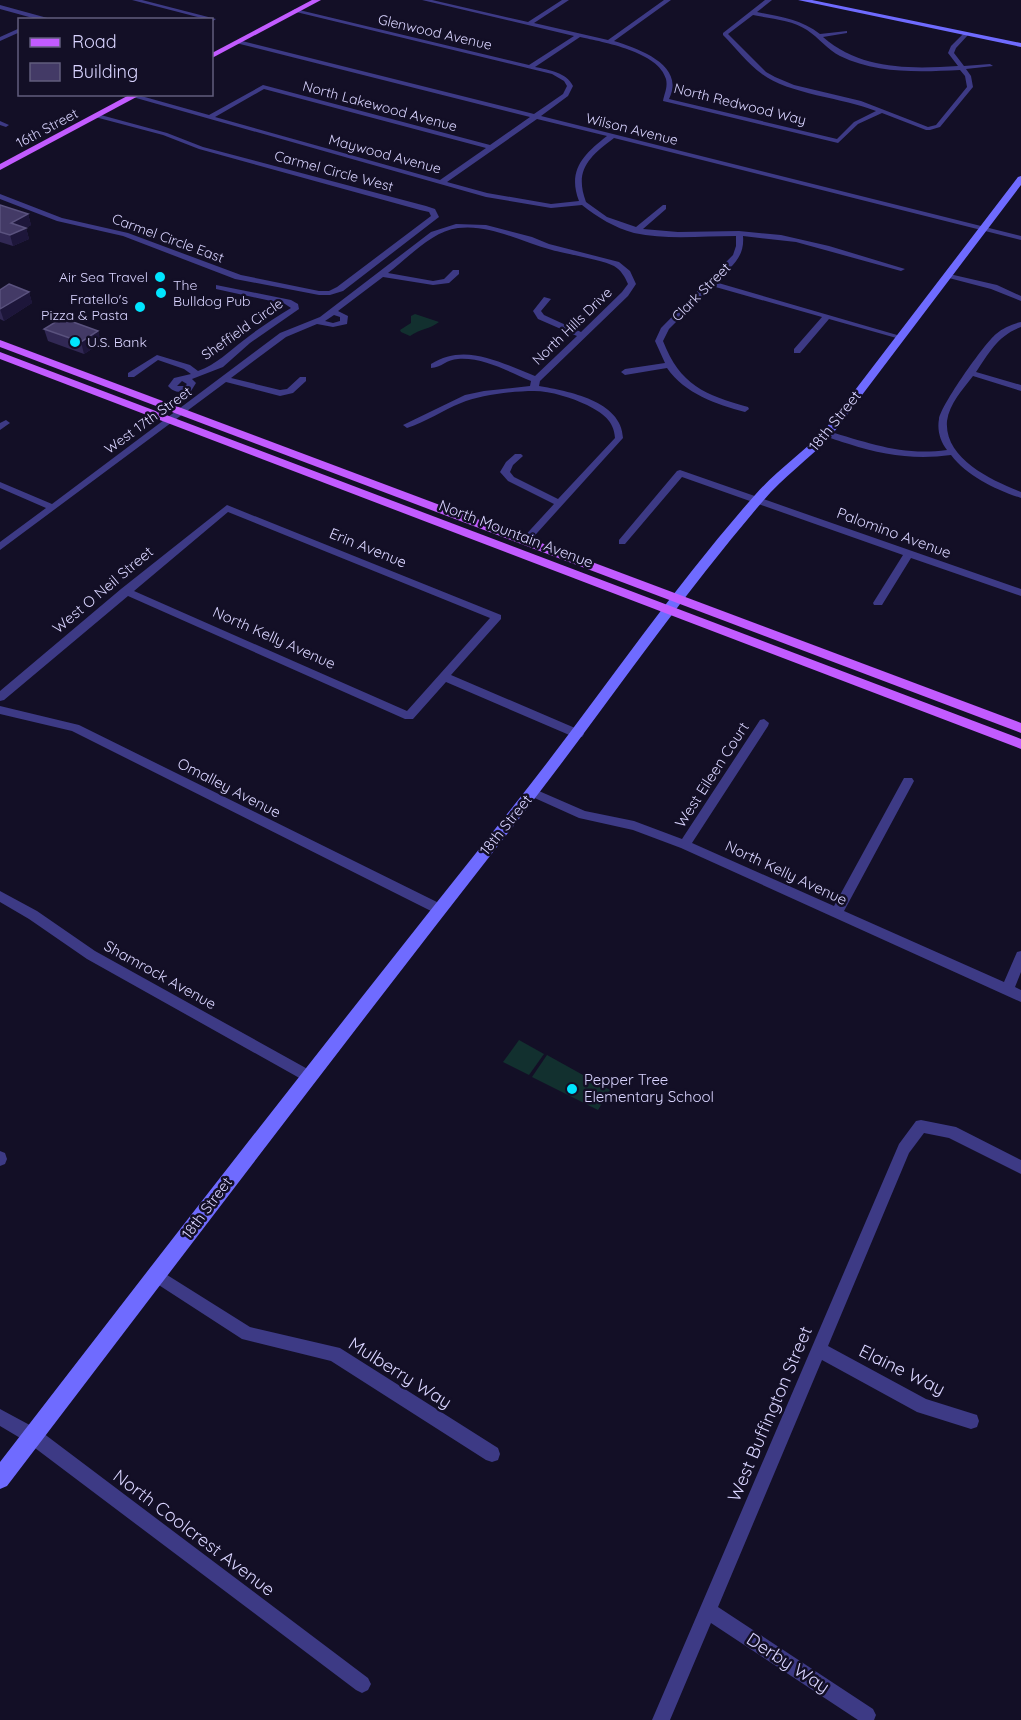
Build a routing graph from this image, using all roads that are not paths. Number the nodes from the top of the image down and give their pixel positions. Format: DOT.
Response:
graph roads {
  1 [pos="140,0"];
  2 [pos="317,0"];
  3 [pos="424,0"];
  4 [pos="464,0"];
  5 [pos="566,0"];
  6 [pos="668,0"];
  7 [pos="769,0"];
  8 [pos="802,0"];
  9 [pos="452,6"];
  10 [pos="0,7"];
  11 [pos="295,11"];
  12 [pos="753,13"];
  13 [pos="41,18"];
  14 [pos="209,18"];
  15 [pos="529,24"];
  16 [pos="18,31"];
  17 [pos="845,32"];
  18 [pos="966,34"];
  19 [pos="579,35"];
  20 [pos="818,36"];
  21 [pos="0,39"];
  22 [pos="238,42"];
  23 [pos="609,42"];
  24 [pos="1021,45"];
  25 [pos="213,55"];
  26 [pos="990,66"];
  27 [pos="530,67"];
  28 [pos="961,68"];
  29 [pos="130,96"];
  30 [pos="135,96"];
  31 [pos="881,111"];
  32 [pos="97,116"];
  33 [pos="535,116"];
  34 [pos="209,118"];
  35 [pos="612,136"];
  36 [pos="490,147"];
  37 [pos="0,167"];
  38 [pos="1021,179"];
  39 [pos="442,183"];
  40 [pos="0,196"];
  41 [pos="583,203"];
  42 [pos="663,207"];
  43 [pos="983,229"];
  44 [pos="636,231"];
  45 [pos="739,233"];
  46 [pos="1021,238"];
  47 [pos="901,269"];
  48 [pos="456,272"];
  49 [pos="382,274"];
  50 [pos="948,275"];
  51 [pos="710,283"];
  52 [pos="219,287"];
  53 [pos="330,293"];
  54 [pos="353,297"];
  55 [pos="1021,299"];
  56 [pos="546,300"];
  57 [pos="334,312"];
  58 [pos="827,316"];
  59 [pos="315,322"];
  60 [pos="1021,324"];
  61 [pos="582,335"];
  62 [pos="900,336"];
  63 [pos="0,343"];
  64 [pos="797,351"];
  65 [pos="0,355"];
  66 [pos="669,365"];
  67 [pos="434,366"];
  68 [pos="625,372"];
  69 [pos="971,373"];
  70 [pos="130,375"];
  71 [pos="225,379"];
  72 [pos="303,379"];
  73 [pos="190,380"];
  74 [pos="535,384"];
  75 [pos="1021,388"];
  76 [pos="203,396"];
  77 [pos="745,409"];
  78 [pos="180,412"];
  79 [pos="169,420"];
  80 [pos="407,425"];
  81 [pos="827,434"];
  82 [pos="952,452"];
  83 [pos="518,456"];
  84 [pos="0,485"];
  85 [pos="1021,495"];
  86 [pos="757,500"];
  87 [pos="559,503"];
  88 [pos="52,507"];
  89 [pos="227,508"];
  90 [pos="525,541"];
  91 [pos="622,542"];
  92 [pos="0,547"];
  93 [pos="909,554"];
  94 [pos="125,591"];
  95 [pos="1021,593"];
  96 [pos="878,603"];
  97 [pos="674,605"];
  98 [pos="445,677"];
  99 [pos="0,697"];
  100 [pos="0,710"];
  101 [pos="764,723"];
  102 [pos="1021,728"];
  103 [pos="578,734"];
  104 [pos="1021,744"];
  105 [pos="908,781"];
  106 [pos="532,792"];
  107 [pos="685,845"];
  108 [pos="0,896"];
  109 [pos="439,909"];
  110 [pos="836,914"];
  111 [pos="1021,956"];
  112 [pos="1007,990"];
  113 [pos="1021,996"];
  114 [pos="308,1076"];
  115 [pos="1021,1167"];
  116 [pos="156,1275"];
  117 [pos="818,1349"];
  118 [pos="0,1417"];
  119 [pos="971,1420"];
  120 [pos="33,1436"];
  121 [pos="492,1454"];
  122 [pos="0,1479"];
  123 [pos="708,1611"];
  124 [pos="362,1684"];
  125 [pos="867,1715"];
  126 [pos="661,1720"];
  1 -- 14 [label="street"];
  2 -- 11 [label="main road"];
  3 -- 9 [label="street, North Redwood Way"];
  4 -- 9 [label="street"];
  5 -- 15 [label="street"];
  6 -- 23 [label="street"];
  7 -- 12 [label="street"];
  8 -- 18 [label="main road"];
  9 -- 15 [label="street, North Redwood Way"];
  10 -- 13 [label="street"];
  11 -- 22 [label="main road"];
  11 -- 27 [label="street, Glenwood Avenue"];
  12 -- 20 [label="street"];
  12 -- 31 [label="street"];
  15 -- 19 [label="street, North Redwood Way"];
  16 -- 21 [label="street"];
  17 -- 20 [label="street"];
  18 -- 24 [label="main road"];
  18 -- 28 [label="street"];
  19 -- 23 [label="street, North Redwood Way"];
  19 -- 27 [label="street"];
  20 -- 28 [label="street"];
  22 -- 25 [label="main road"];
  22 -- 33 [label="street, Wilson Avenue"];
  23 -- 31 [label="street, North Redwood Way"];
  26 -- 28 [label="street"];
  27 -- 33 [label="street, Glenwood Avenue"];
  28 -- 31 [label="street"];
  29 -- 32 [label="main road, 16th Street"];
  30 -- 34 [label="street, Maywood Avenue"];
  32 -- 37 [label="main road, 16th Street"];
  32 -- 53 [label="street, Carmel Circle West"];
  33 -- 35 [label="street, Wilson Avenue"];
  33 -- 36 [label="street"];
  34 -- 36 [label="street, North Lakewood Avenue"];
  34 -- 39 [label="street, Maywood Avenue"];
  35 -- 41 [label="street"];
  35 -- 43 [label="street, Wilson Avenue"];
  36 -- 39 [label="street"];
  38 -- 43 [label="main road, 18th Street"];
  39 -- 41 [label="street, Maywood Avenue"];
  40 -- 53 [label="street, Carmel Circle East"];
  41 -- 44 [label="street"];
  42 -- 44 [label="street"];
  43 -- 46 [label="street, Wilson Avenue"];
  43 -- 50 [label="main road, 18th Street"];
  44 -- 45 [label="street"];
  45 -- 47 [label="street"];
  45 -- 51 [label="street, Clark Street"];
  48 -- 49 [label="street"];
  49 -- 54 [label="street, North Hills Drive"];
  49 -- 61 [label="street, North Hills Drive"];
  50 -- 55 [label="street"];
  50 -- 62 [label="main road, 18th Street"];
  51 -- 58 [label="street"];
  51 -- 66 [label="street, Clark Street"];
  52 -- 73 [label="street, Sheffield Circle"];
  54 -- 57 [label="street, West 17th Street"];
  56 -- 61 [label="street"];
  57 -- 59 [label="street, West 17th Street"];
  57 -- 59 [label="street, West 17th Street"];
  58 -- 62 [label="street"];
  58 -- 64 [label="street"];
  59 -- 71 [label="street, West 17th Street"];
  60 -- 69 [label="street"];
  61 -- 74 [label="street, North Hills Drive"];
  62 -- 81 [label="main road, 18th Street"];
  63 -- 78 [label="main road, North Mountain Avenue"];
  65 -- 79 [label="main road, North Mountain Avenue"];
  66 -- 68 [label="street"];
  66 -- 77 [label="street, Clark Street"];
  67 -- 74 [label="street"];
  69 -- 75 [label="street"];
  69 -- 82 [label="street"];
  70 -- 73 [label="street"];
  71 -- 72 [label="street"];
  71 -- 76 [label="street, West 17th Street"];
  73 -- 76 [label="street"];
  74 -- 80 [label="street"];
  74 -- 87 [label="street, North Hills Drive"];
  76 -- 78 [label="street, West 17th Street"];
  78 -- 79 [label="street, West 17th Street"];
  78 -- 90 [label="main road, North Mountain Avenue"];
  79 -- 88 [label="street, West 17th Street"];
  79 -- 97 [label="main road, North Mountain Avenue"];
  81 -- 82 [label="street"];
  81 -- 86 [label="main road, 18th Street"];
  82 -- 85 [label="street"];
  83 -- 87 [label="street"];
  84 -- 88 [label="street"];
  86 -- 91 [label="street, Palomino Avenue"];
  86 -- 93 [label="street, Palomino Avenue"];
  86 -- 97 [label="main road, 18th Street"];
  87 -- 90 [label="street, North Hills Drive"];
  88 -- 92 [label="street, West 17th Street"];
  89 -- 94 [label="street, West O Neil Street"];
  89 -- 98 [label="street, Erin Avenue"];
  90 -- 97 [label="main road, North Mountain Avenue"];
  93 -- 95 [label="street, Palomino Avenue"];
  93 -- 96 [label="street"];
  94 -- 98 [label="street, North Kelly Avenue"];
  94 -- 99 [label="street, West O Neil Street"];
  97 -- 102 [label="main road, North Mountain Avenue"];
  97 -- 103 [label="main road, 18th Street"];
  97 -- 104 [label="main road, North Mountain Avenue"];
  98 -- 103 [label="street"];
  100 -- 109 [label="street, Omalley Avenue"];
  101 -- 107 [label="street, West Eileen Court"];
  103 -- 106 [label="main road, 18th Street"];
  105 -- 110 [label="street"];
  106 -- 107 [label="street, North Kelly Avenue"];
  106 -- 109 [label="main road, 18th Street"];
  107 -- 110 [label="street, North Kelly Avenue"];
  108 -- 114 [label="street, Shamrock Avenue"];
  109 -- 114 [label="main road, 18th Street"];
  110 -- 112 [label="street, North Kelly Avenue"];
  111 -- 112 [label="street"];
  112 -- 113 [label="street, North Kelly Avenue"];
  114 -- 116 [label="main road, 18th Street"];
  115 -- 117 [label="street, West Buffington Street"];
  116 -- 120 [label="main road, 18th Street"];
  116 -- 121 [label="street, Mulberry Way"];
  117 -- 119 [label="street, Elaine Way"];
  117 -- 123 [label="street, West Buffington Street"];
  118 -- 120 [label="street, North Coolcrest Avenue"];
  120 -- 122 [label="main road, 18th Street"];
  120 -- 124 [label="street, North Coolcrest Avenue"];
  123 -- 125 [label="street, Derby Way"];
  123 -- 126 [label="street, West Buffington Street"];
}
